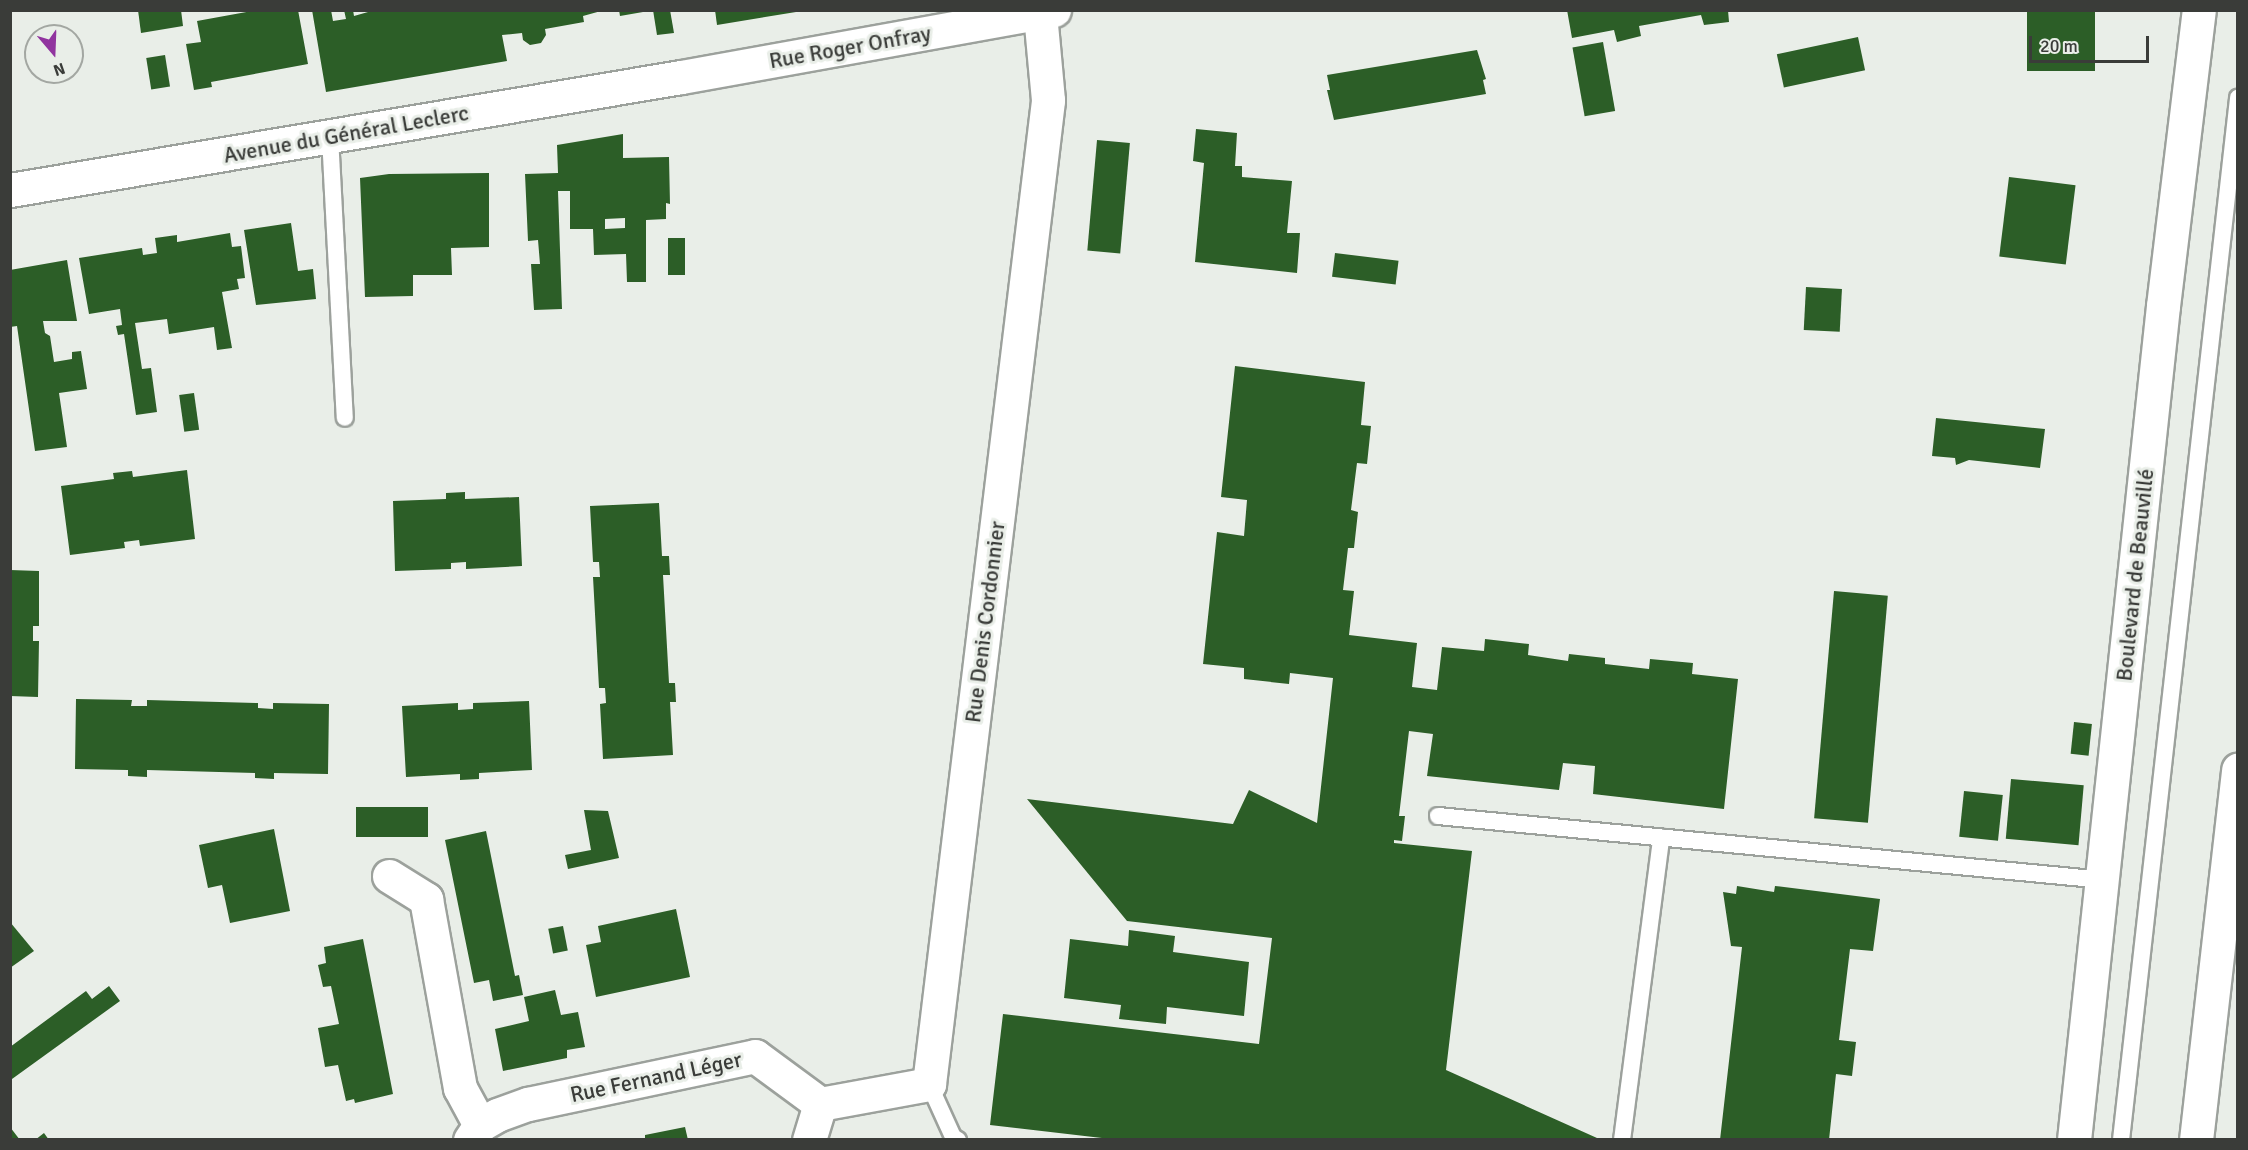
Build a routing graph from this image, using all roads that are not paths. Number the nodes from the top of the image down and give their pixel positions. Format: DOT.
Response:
graph roads {
  1 [pos="2199,10"];
  2 [pos="1047,12"];
  3 [pos="681,77"];
  4 [pos="2238,98"];
  5 [pos="330,136"];
  6 [pos="10,190"];
  7 [pos="345,418"];
  8 [pos="2238,769"];
  9 [pos="1438,816"];
  10 [pos="1660,838"];
  11 [pos="390,876"];
  12 [pos="2104,880"];
  13 [pos="929,1084"];
  14 [pos="820,1104"];
  15 [pos="475,1132"];
  16 [pos="809,1140"];
  17 [pos="958,1140"];
  18 [pos="1622,1140"];
  19 [pos="2074,1140"];
  20 [pos="2121,1140"];
  21 [pos="2196,1140"];
  1 -- 12 [label="street, Boulevard de Beauvillé"];
  2 -- 3 [label="street, Rue Roger Onfray"];
  2 -- 13 [label="street, Rue Denis Cordonnier"];
  3 -- 5 [label="street, Avenue du Général Leclerc"];
  4 -- 20 [label="lane"];
  5 -- 6 [label="street, Avenue du Général Leclerc"];
  5 -- 7 [label="lane"];
  8 -- 21 [label="street"];
  9 -- 10 [label="lane"];
  10 -- 12 [label="lane"];
  10 -- 18 [label="lane"];
  11 -- 15 [label="street, Rue Fernand Léger"];
  12 -- 19 [label="street, Boulevard de Beauvillé"];
  13 -- 14 [label="street"];
  13 -- 17 [label="lane"];
  14 -- 15 [label="street, Rue Fernand Léger"];
  14 -- 16 [label="street"];
}
